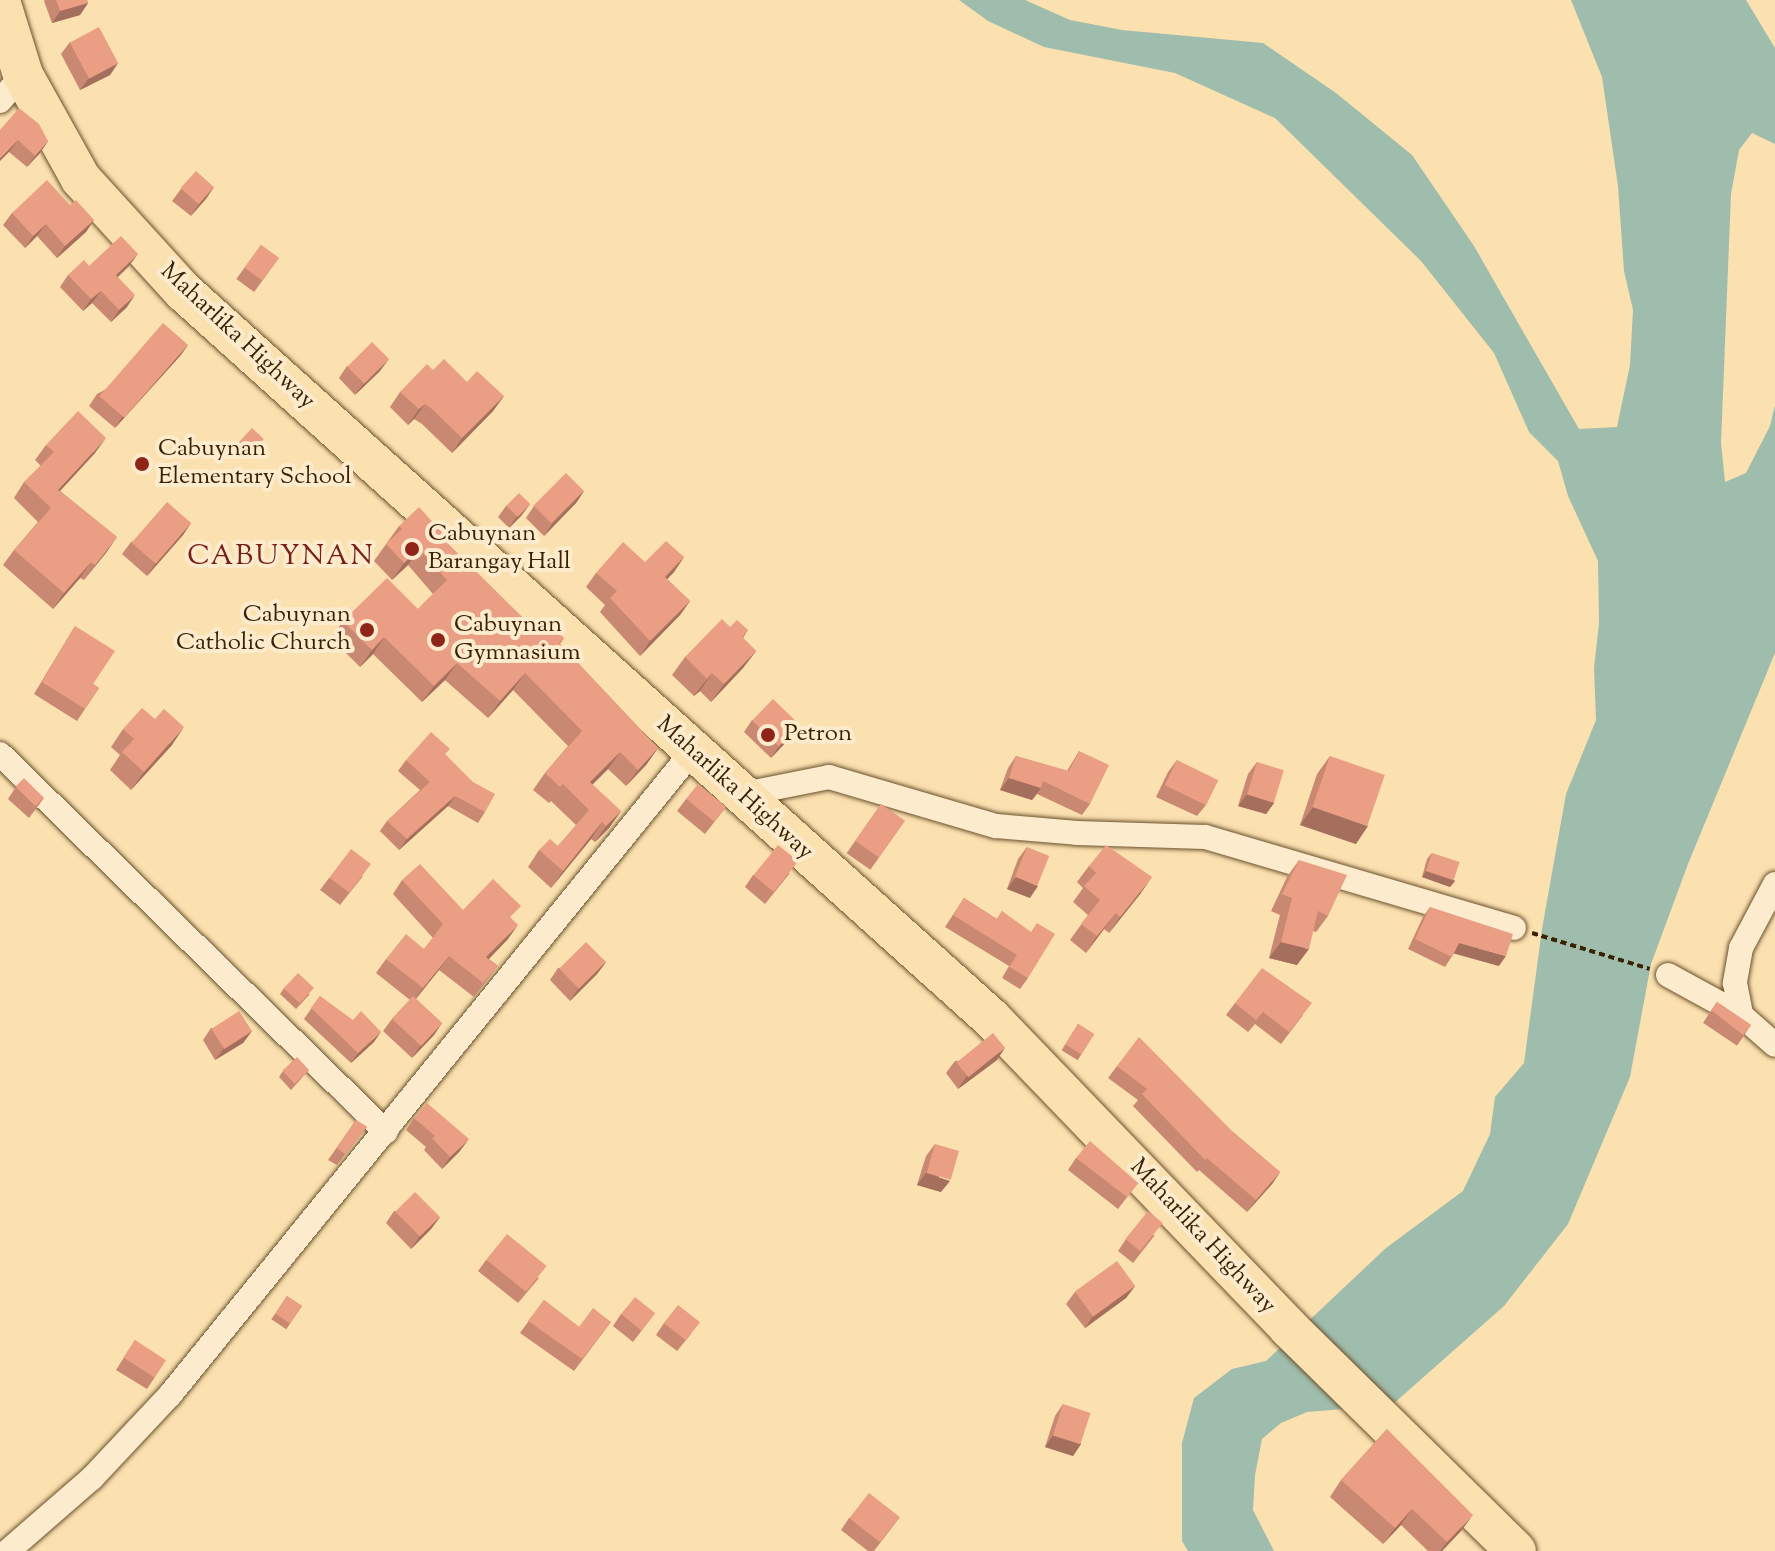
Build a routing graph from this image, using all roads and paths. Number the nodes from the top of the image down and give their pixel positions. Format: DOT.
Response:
graph roads {
  1 [pos="0,1"];
  2 [pos="12,88"];
  3 [pos="692,752"];
  4 [pos="0,754"];
  5 [pos="739,795"];
  6 [pos="1775,884"];
  7 [pos="1514,928"];
  8 [pos="1668,975"];
  9 [pos="1741,1015"];
  10 [pos="1775,1045"];
  11 [pos="386,1132"];
  12 [pos="8,1551"];
  13 [pos="1516,1551"];
  1 -- 2 [label="highway, Maharlika Highway"];
  2 -- 3 [label="highway, Maharlika Highway"];
  3 -- 5 [label="highway, Maharlika Highway"];
  3 -- 11 [label="street"];
  4 -- 11 [label="street"];
  5 -- 7 [label="street"];
  5 -- 13 [label="highway, Maharlika Highway"];
  6 -- 9 [label="street"];
  7 -- 8 [label="path"];
  8 -- 9 [label="street"];
  9 -- 10 [label="street"];
  11 -- 12 [label="street"];
}
